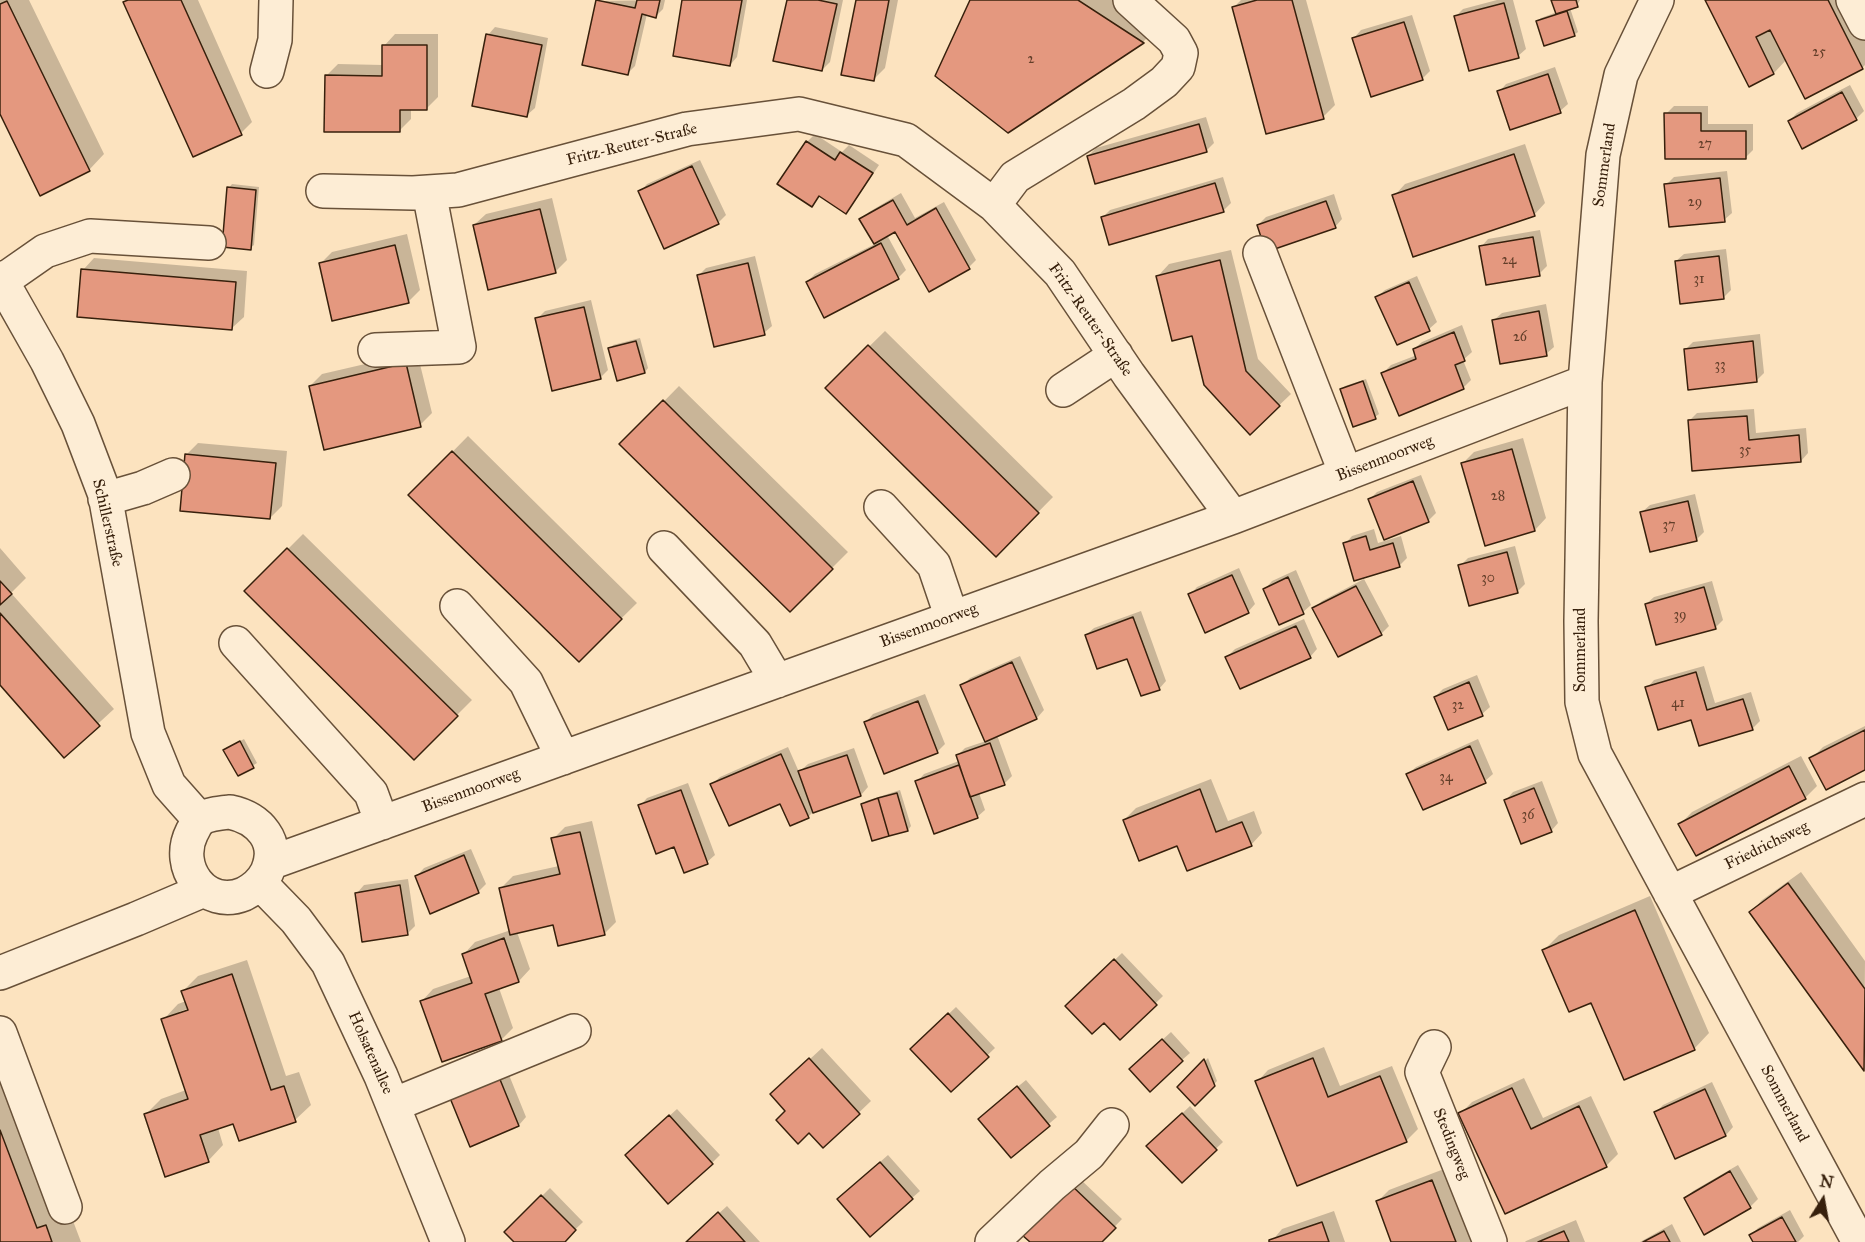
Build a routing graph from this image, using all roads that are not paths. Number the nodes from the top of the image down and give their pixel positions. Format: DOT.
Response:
graph roads {
  1 [pos="276,0"];
  2 [pos="1130,0"];
  3 [pos="1657,0"];
  4 [pos="1853,0"];
  5 [pos="1865,24"];
  6 [pos="267,71"];
  7 [pos="323,191"];
  8 [pos="429,192"];
  9 [pos="994,205"];
  10 [pos="209,243"];
  11 [pos="1260,253"];
  12 [pos="1,279"];
  13 [pos="375,350"];
  14 [pos="1116,355"];
  15 [pos="1585,382"];
  16 [pos="1063,390"];
  17 [pos="1346,474"];
  18 [pos="173,475"];
  19 [pos="105,499"];
  20 [pos="881,507"];
  21 [pos="1233,517"];
  22 [pos="664,548"];
  23 [pos="457,606"];
  24 [pos="952,618"];
  25 [pos="236,643"];
  26 [pos="777,681"];
  27 [pos="564,758"];
  28 [pos="1865,799"];
  29 [pos="200,820"];
  30 [pos="382,823"];
  31 [pos="265,873"];
  32 [pos="204,890"];
  33 [pos="1670,892"];
  34 [pos="0,974"];
  35 [pos="574,1031"];
  36 [pos="0,1033"];
  37 [pos="1434,1047"];
  38 [pos="393,1105"];
  39 [pos="1112,1125"];
  40 [pos="65,1207"];
  41 [pos="448,1242"];
  42 [pos="992,1242"];
  43 [pos="1490,1242"];
  44 [pos="1859,1242"];
  1 -- 6 [label="street"];
  2 -- 9 [label="street"];
  3 -- 15 [label="street, Sommerland"];
  4 -- 5 [label="street"];
  7 -- 8 [label="street, Fritz-Reuter-Straße"];
  8 -- 9 [label="street, Fritz-Reuter-Straße"];
  8 -- 13 [label="street"];
  9 -- 14 [label="street, Fritz-Reuter-Straße"];
  10 -- 12 [label="street"];
  11 -- 17 [label="street"];
  12 -- 19 [label="street, Schillerstraße"];
  14 -- 16 [label="street"];
  14 -- 21 [label="street, Fritz-Reuter-Straße"];
  15 -- 17 [label="street, Bissenmoorweg"];
  15 -- 33 [label="street, Sommerland"];
  17 -- 21 [label="street, Bissenmoorweg"];
  18 -- 19 [label="street"];
  19 -- 29 [label="street, Schillerstraße"];
  20 -- 24 [label="street"];
  21 -- 24 [label="street, Bissenmoorweg"];
  22 -- 26 [label="street"];
  23 -- 27 [label="street"];
  24 -- 26 [label="street, Bissenmoorweg"];
  25 -- 30 [label="street"];
  26 -- 27 [label="street, Bissenmoorweg"];
  27 -- 30 [label="street, Bissenmoorweg"];
  28 -- 33 [label="street, Friedrichsweg"];
  29 -- 31 [label="street"];
  29 -- 32 [label="street"];
  30 -- 31 [label="street, Bissenmoorweg"];
  31 -- 32 [label="street, Bissenmoorweg"];
  31 -- 38 [label="street, Holsatenallee"];
  32 -- 34 [label="street"];
  33 -- 44 [label="street, Sommerland"];
  35 -- 38 [label="street"];
  36 -- 40 [label="street"];
  37 -- 43 [label="street, Stedingweg"];
  38 -- 41 [label="street, Holsatenallee"];
  39 -- 42 [label="street"];
}
